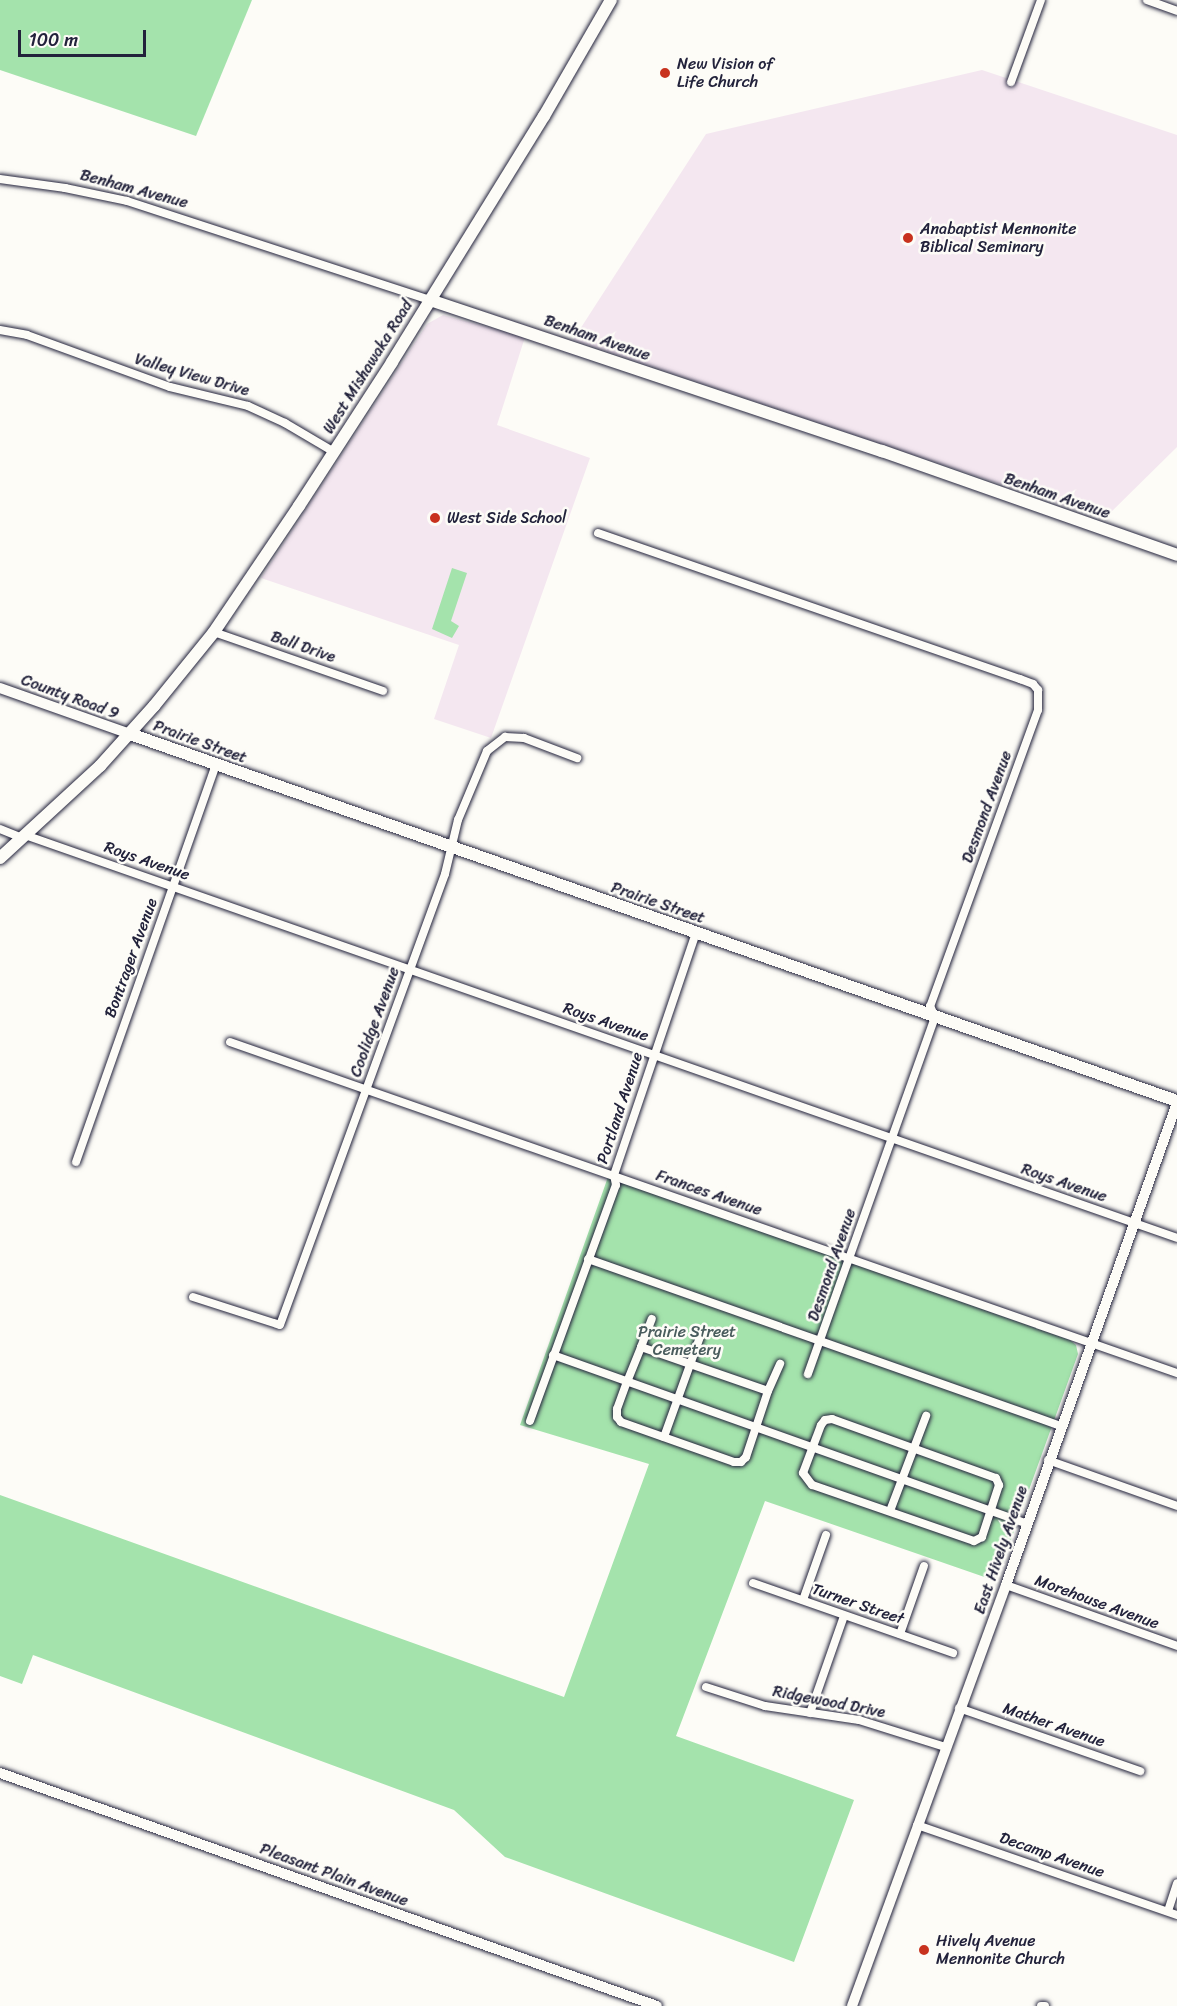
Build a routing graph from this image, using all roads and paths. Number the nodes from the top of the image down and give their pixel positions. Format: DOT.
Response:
graph roads {
  1 [pos="611,0"];
  2 [pos="1041,0"];
  3 [pos="1147,0"];
  4 [pos="1177,10"];
  5 [pos="1011,82"];
  6 [pos="0,179"];
  7 [pos="430,300"];
  8 [pos="0,330"];
  9 [pos="334,452"];
  10 [pos="598,533"];
  11 [pos="1177,555"];
  12 [pos="214,632"];
  13 [pos="0,688"];
  14 [pos="383,691"];
  15 [pos="130,735"];
  16 [pos="577,758"];
  17 [pos="216,765"];
  18 [pos="0,830"];
  19 [pos="23,836"];
  20 [pos="452,849"];
  21 [pos="0,858"];
  22 [pos="172,886"];
  23 [pos="696,933"];
  24 [pos="410,969"];
  25 [pos="935,1017"];
  26 [pos="230,1042"];
  27 [pos="654,1054"];
  28 [pos="366,1092"];
  29 [pos="1177,1102"];
  30 [pos="892,1138"];
  31 [pos="76,1162"];
  32 [pos="614,1175"];
  33 [pos="1134,1222"];
  34 [pos="1177,1238"];
  35 [pos="588,1258"];
  36 [pos="850,1258"];
  37 [pos="193,1297"];
  38 [pos="652,1319"];
  39 [pos="700,1337"];
  40 [pos="821,1341"];
  41 [pos="1092,1343"];
  42 [pos="641,1347"];
  43 [pos="553,1355"];
  44 [pos="780,1364"];
  45 [pos="689,1365"];
  46 [pos="1177,1373"];
  47 [pos="808,1374"];
  48 [pos="627,1382"];
  49 [pos="768,1392"];
  50 [pos="676,1399"];
  51 [pos="926,1416"];
  52 [pos="530,1421"];
  53 [pos="1061,1425"];
  54 [pos="756,1427"];
  55 [pos="664,1437"];
  56 [pos="812,1448"];
  57 [pos="913,1449"];
  58 [pos="1048,1460"];
  59 [pos="902,1479"];
  60 [pos="1177,1506"];
  61 [pos="990,1510"];
  62 [pos="890,1511"];
  63 [pos="1028,1524"];
  64 [pos="826,1535"];
  65 [pos="924,1566"];
  66 [pos="753,1583"];
  67 [pos="1006,1585"];
  68 [pos="803,1600"];
  69 [pos="844,1616"];
  70 [pos="900,1634"];
  71 [pos="1177,1646"];
  72 [pos="953,1653"];
  73 [pos="706,1687"];
  74 [pos="959,1708"];
  75 [pos="810,1713"];
  76 [pos="945,1747"];
  77 [pos="1140,1771"];
  78 [pos="0,1773"];
  79 [pos="917,1825"];
  80 [pos="1177,1883"];
  81 [pos="1168,1911"];
  82 [pos="1177,1914"];
  83 [pos="657,2006"];
  84 [pos="852,2006"];
  1 -- 7 [label="main road, West Mishawaka Road"];
  2 -- 5 [label="street"];
  3 -- 4 [label="street"];
  6 -- 7 [label="street, Benham Avenue"];
  7 -- 9 [label="main road, West Mishawaka Road"];
  7 -- 11 [label="main road, Benham Avenue"];
  8 -- 9 [label="street, Valley View Drive"];
  9 -- 12 [label="main road, West Mishawaka Road"];
  10 -- 25 [label="street, Desmond Avenue"];
  12 -- 14 [label="street, Ball Drive"];
  12 -- 15 [label="main road, West Mishawaka Road"];
  13 -- 15 [label="street, County Road 9"];
  15 -- 17 [label="main road, Prairie Street"];
  15 -- 19 [label="main road, West Mishawaka Road"];
  16 -- 20 [label="street, Coolidge Avenue"];
  17 -- 20 [label="main road, Prairie Street"];
  17 -- 22 [label="street, Bontrager Avenue"];
  18 -- 19 [label="street, Roys Avenue"];
  19 -- 21 [label="main road, West Mishawaka Road"];
  19 -- 22 [label="street, Roys Avenue"];
  20 -- 23 [label="main road, Prairie Street"];
  20 -- 24 [label="street, Coolidge Avenue"];
  22 -- 24 [label="street, Roys Avenue"];
  22 -- 31 [label="street, Bontrager Avenue"];
  23 -- 25 [label="main road, Prairie Street"];
  23 -- 27 [label="street, Portland Avenue"];
  24 -- 27 [label="street, Roys Avenue"];
  24 -- 28 [label="street, Coolidge Avenue"];
  25 -- 29 [label="main road, Prairie Street"];
  25 -- 30 [label="street, Desmond Avenue"];
  26 -- 28 [label="street, Frances Avenue"];
  27 -- 30 [label="street, Roys Avenue"];
  27 -- 32 [label="street, Portland Avenue"];
  28 -- 32 [label="street, Frances Avenue"];
  28 -- 37 [label="street, Coolidge Avenue"];
  29 -- 33 [label="street, East Hively Avenue"];
  30 -- 33 [label="street, Roys Avenue"];
  30 -- 36 [label="street, Desmond Avenue"];
  32 -- 35 [label="street, Portland Avenue"];
  32 -- 36 [label="street, Frances Avenue"];
  33 -- 34 [label="street, Roys Avenue"];
  33 -- 41 [label="street, East Hively Avenue"];
  35 -- 40 [label="street"];
  35 -- 43 [label="street, Portland Avenue"];
  36 -- 40 [label="street, Desmond Avenue"];
  36 -- 41 [label="street, Frances Avenue"];
  38 -- 42 [label="street"];
  39 -- 45 [label="street"];
  40 -- 47 [label="street, Desmond Avenue"];
  40 -- 53 [label="street"];
  41 -- 46 [label="street, Frances Avenue"];
  41 -- 53 [label="street, East Hively Avenue"];
  42 -- 45 [label="street"];
  42 -- 48 [label="street"];
  43 -- 48 [label="street"];
  43 -- 52 [label="street, Portland Avenue"];
  44 -- 49 [label="street"];
  45 -- 49 [label="street"];
  45 -- 50 [label="street"];
  48 -- 50 [label="street"];
  48 -- 55 [label="street"];
  49 -- 54 [label="street"];
  50 -- 54 [label="street"];
  50 -- 55 [label="street"];
  51 -- 57 [label="street"];
  53 -- 58 [label="street, East Hively Avenue"];
  54 -- 55 [label="street"];
  54 -- 56 [label="street"];
  56 -- 57 [label="street"];
  56 -- 59 [label="street"];
  56 -- 62 [label="street"];
  57 -- 59 [label="street"];
  57 -- 61 [label="street"];
  58 -- 60 [label="street"];
  58 -- 63 [label="street, East Hively Avenue"];
  59 -- 61 [label="street"];
  59 -- 62 [label="street"];
  61 -- 62 [label="street"];
  61 -- 63 [label="street"];
  63 -- 67 [label="street, East Hively Avenue"];
  64 -- 68 [label="street"];
  65 -- 70 [label="street"];
  66 -- 68 [label="street, Turner Street"];
  67 -- 71 [label="street, Morehouse Avenue"];
  67 -- 74 [label="street, East Hively Avenue"];
  68 -- 69 [label="street, Turner Street"];
  69 -- 70 [label="street, Turner Street"];
  69 -- 75 [label="street"];
  70 -- 72 [label="street, Turner Street"];
  73 -- 75 [label="street, Ridgewood Drive"];
  74 -- 76 [label="street, East Hively Avenue"];
  74 -- 77 [label="street, Mather Avenue"];
  75 -- 76 [label="street, Ridgewood Drive"];
  76 -- 79 [label="street, East Hively Avenue"];
  78 -- 83 [label="street, Pleasant Plain Avenue"];
  79 -- 81 [label="street, Decamp Avenue"];
  79 -- 84 [label="street, East Hively Avenue"];
  80 -- 81 [label="street"];
  81 -- 82 [label="street, Decamp Avenue"];
}
